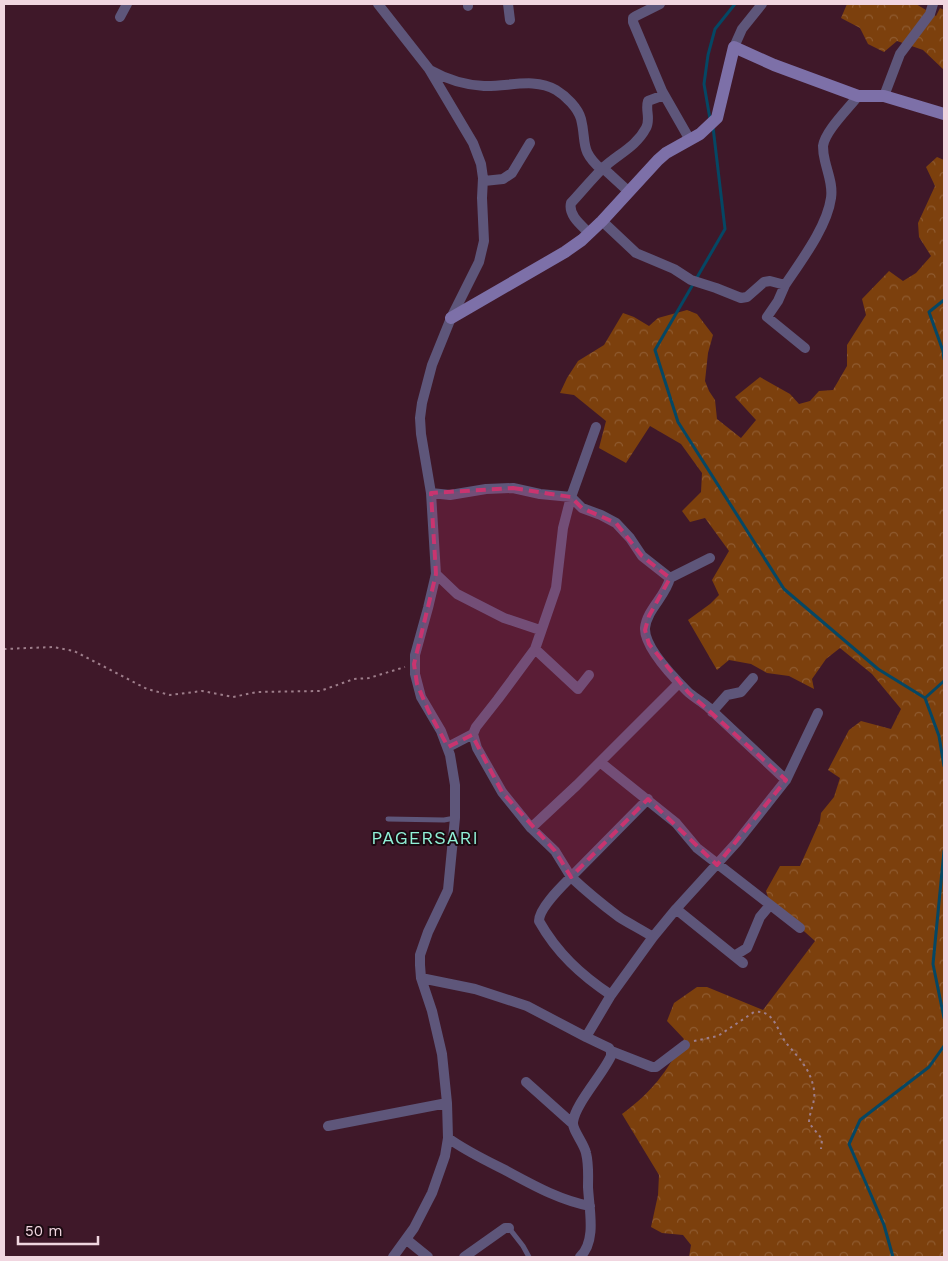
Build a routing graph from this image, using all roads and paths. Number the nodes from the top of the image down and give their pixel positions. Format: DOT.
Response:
graph roads {
  1 [pos="127,4"];
  2 [pos="378,4"];
  3 [pos="508,4"];
  4 [pos="660,4"];
  5 [pos="762,4"];
  6 [pos="933,4"];
  7 [pos="120,17"];
  8 [pos="510,20"];
  9 [pos="734,47"];
  10 [pos="429,69"];
  11 [pos="664,95"];
  12 [pos="858,96"];
  13 [pos="884,96"];
  14 [pos="944,114"];
  15 [pos="690,140"];
  16 [pos="530,143"];
  17 [pos="603,169"];
  18 [pos="483,178"];
  19 [pos="628,191"];
  20 [pos="602,221"];
  21 [pos="589,233"];
  22 [pos="785,285"];
  23 [pos="451,318"];
  24 [pos="805,348"];
  25 [pos="596,426"];
  26 [pos="431,493"];
  27 [pos="570,497"];
  28 [pos="710,558"];
  29 [pos="436,574"];
  30 [pos="670,578"];
  31 [pos="540,630"];
  32 [pos="4,648"];
  33 [pos="535,649"];
  34 [pos="414,664"];
  35 [pos="589,675"];
  36 [pos="753,678"];
  37 [pos="679,683"];
  38 [pos="712,712"];
  39 [pos="818,713"];
  40 [pos="473,734"];
  41 [pos="448,747"];
  42 [pos="600,762"];
  43 [pos="786,780"];
  44 [pos="648,799"];
  45 [pos="456,818"];
  46 [pos="388,819"];
  47 [pos="531,828"];
  48 [pos="717,865"];
  49 [pos="571,876"];
  50 [pos="770,906"];
  51 [pos="676,909"];
  52 [pos="800,928"];
  53 [pos="653,938"];
  54 [pos="734,956"];
  55 [pos="743,963"];
  56 [pos="421,978"];
  57 [pos="610,995"];
  58 [pos="586,1037"];
  59 [pos="686,1045"];
  60 [pos="611,1051"];
  61 [pos="526,1082"];
  62 [pos="447,1103"];
  63 [pos="573,1124"];
  64 [pos="328,1126"];
  65 [pos="448,1138"];
  66 [pos="821,1149"];
  67 [pos="590,1206"];
  68 [pos="509,1228"];
  69 [pos="407,1240"];
  70 [pos="585,1256"];
  71 [pos="393,1257"];
  72 [pos="428,1257"];
  73 [pos="464,1257"];
  74 [pos="529,1257"];
  1 -- 7 [label="street"];
  2 -- 10 [label="street"];
  3 -- 8 [label="street"];
  4 -- 11 [label="street"];
  5 -- 9 [label="street"];
  6 -- 13 [label="street"];
  9 -- 12 [label="street"];
  9 -- 15 [label="street"];
  10 -- 17 [label="street"];
  10 -- 18 [label="street"];
  11 -- 15 [label="street"];
  11 -- 17 [label="street"];
  12 -- 13 [label="street"];
  12 -- 22 [label="street"];
  13 -- 14 [label="street"];
  15 -- 19 [label="street"];
  16 -- 18 [label="street"];
  17 -- 19 [label="street"];
  17 -- 21 [label="street"];
  18 -- 23 [label="street"];
  19 -- 20 [label="street"];
  20 -- 21 [label="street"];
  20 -- 22 [label="street"];
  21 -- 23 [label="street"];
  22 -- 24 [label="street"];
  23 -- 26 [label="street"];
  25 -- 27 [label="street"];
  26 -- 27 [label="street"];
  26 -- 29 [label="street"];
  27 -- 30 [label="street"];
  27 -- 31 [label="street"];
  28 -- 30 [label="street"];
  29 -- 31 [label="street"];
  29 -- 34 [label="street"];
  30 -- 37 [label="street"];
  31 -- 33 [label="street"];
  32 -- 34 [label="path"];
  33 -- 35 [label="street"];
  33 -- 40 [label="street"];
  34 -- 41 [label="street"];
  36 -- 38 [label="street"];
  37 -- 38 [label="street"];
  37 -- 42 [label="street"];
  38 -- 43 [label="street"];
  39 -- 43 [label="street"];
  40 -- 41 [label="street"];
  40 -- 47 [label="street"];
  41 -- 45 [label="street"];
  42 -- 44 [label="street"];
  42 -- 47 [label="street"];
  43 -- 48 [label="street"];
  44 -- 48 [label="street"];
  44 -- 49 [label="street"];
  45 -- 46 [label="lane"];
  45 -- 56 [label="street"];
  47 -- 49 [label="street"];
  48 -- 50 [label="street"];
  48 -- 51 [label="street"];
  49 -- 53 [label="street"];
  49 -- 57 [label="street"];
  50 -- 52 [label="street"];
  50 -- 54 [label="street"];
  51 -- 53 [label="street"];
  51 -- 54 [label="street"];
  53 -- 57 [label="street"];
  54 -- 55 [label="street"];
  56 -- 58 [label="street"];
  56 -- 62 [label="street"];
  57 -- 58 [label="street"];
  58 -- 60 [label="street"];
  59 -- 60 [label="street"];
  59 -- 66 [label="path"];
  60 -- 63 [label="street"];
  61 -- 63 [label="street"];
  62 -- 64 [label="street"];
  62 -- 65 [label="street"];
  63 -- 67 [label="street"];
  65 -- 67 [label="street"];
  65 -- 69 [label="street"];
  67 -- 70 [label="street"];
  68 -- 73 [label="street"];
  68 -- 74 [label="lane"];
  69 -- 71 [label="street"];
  69 -- 72 [label="street"];
}
